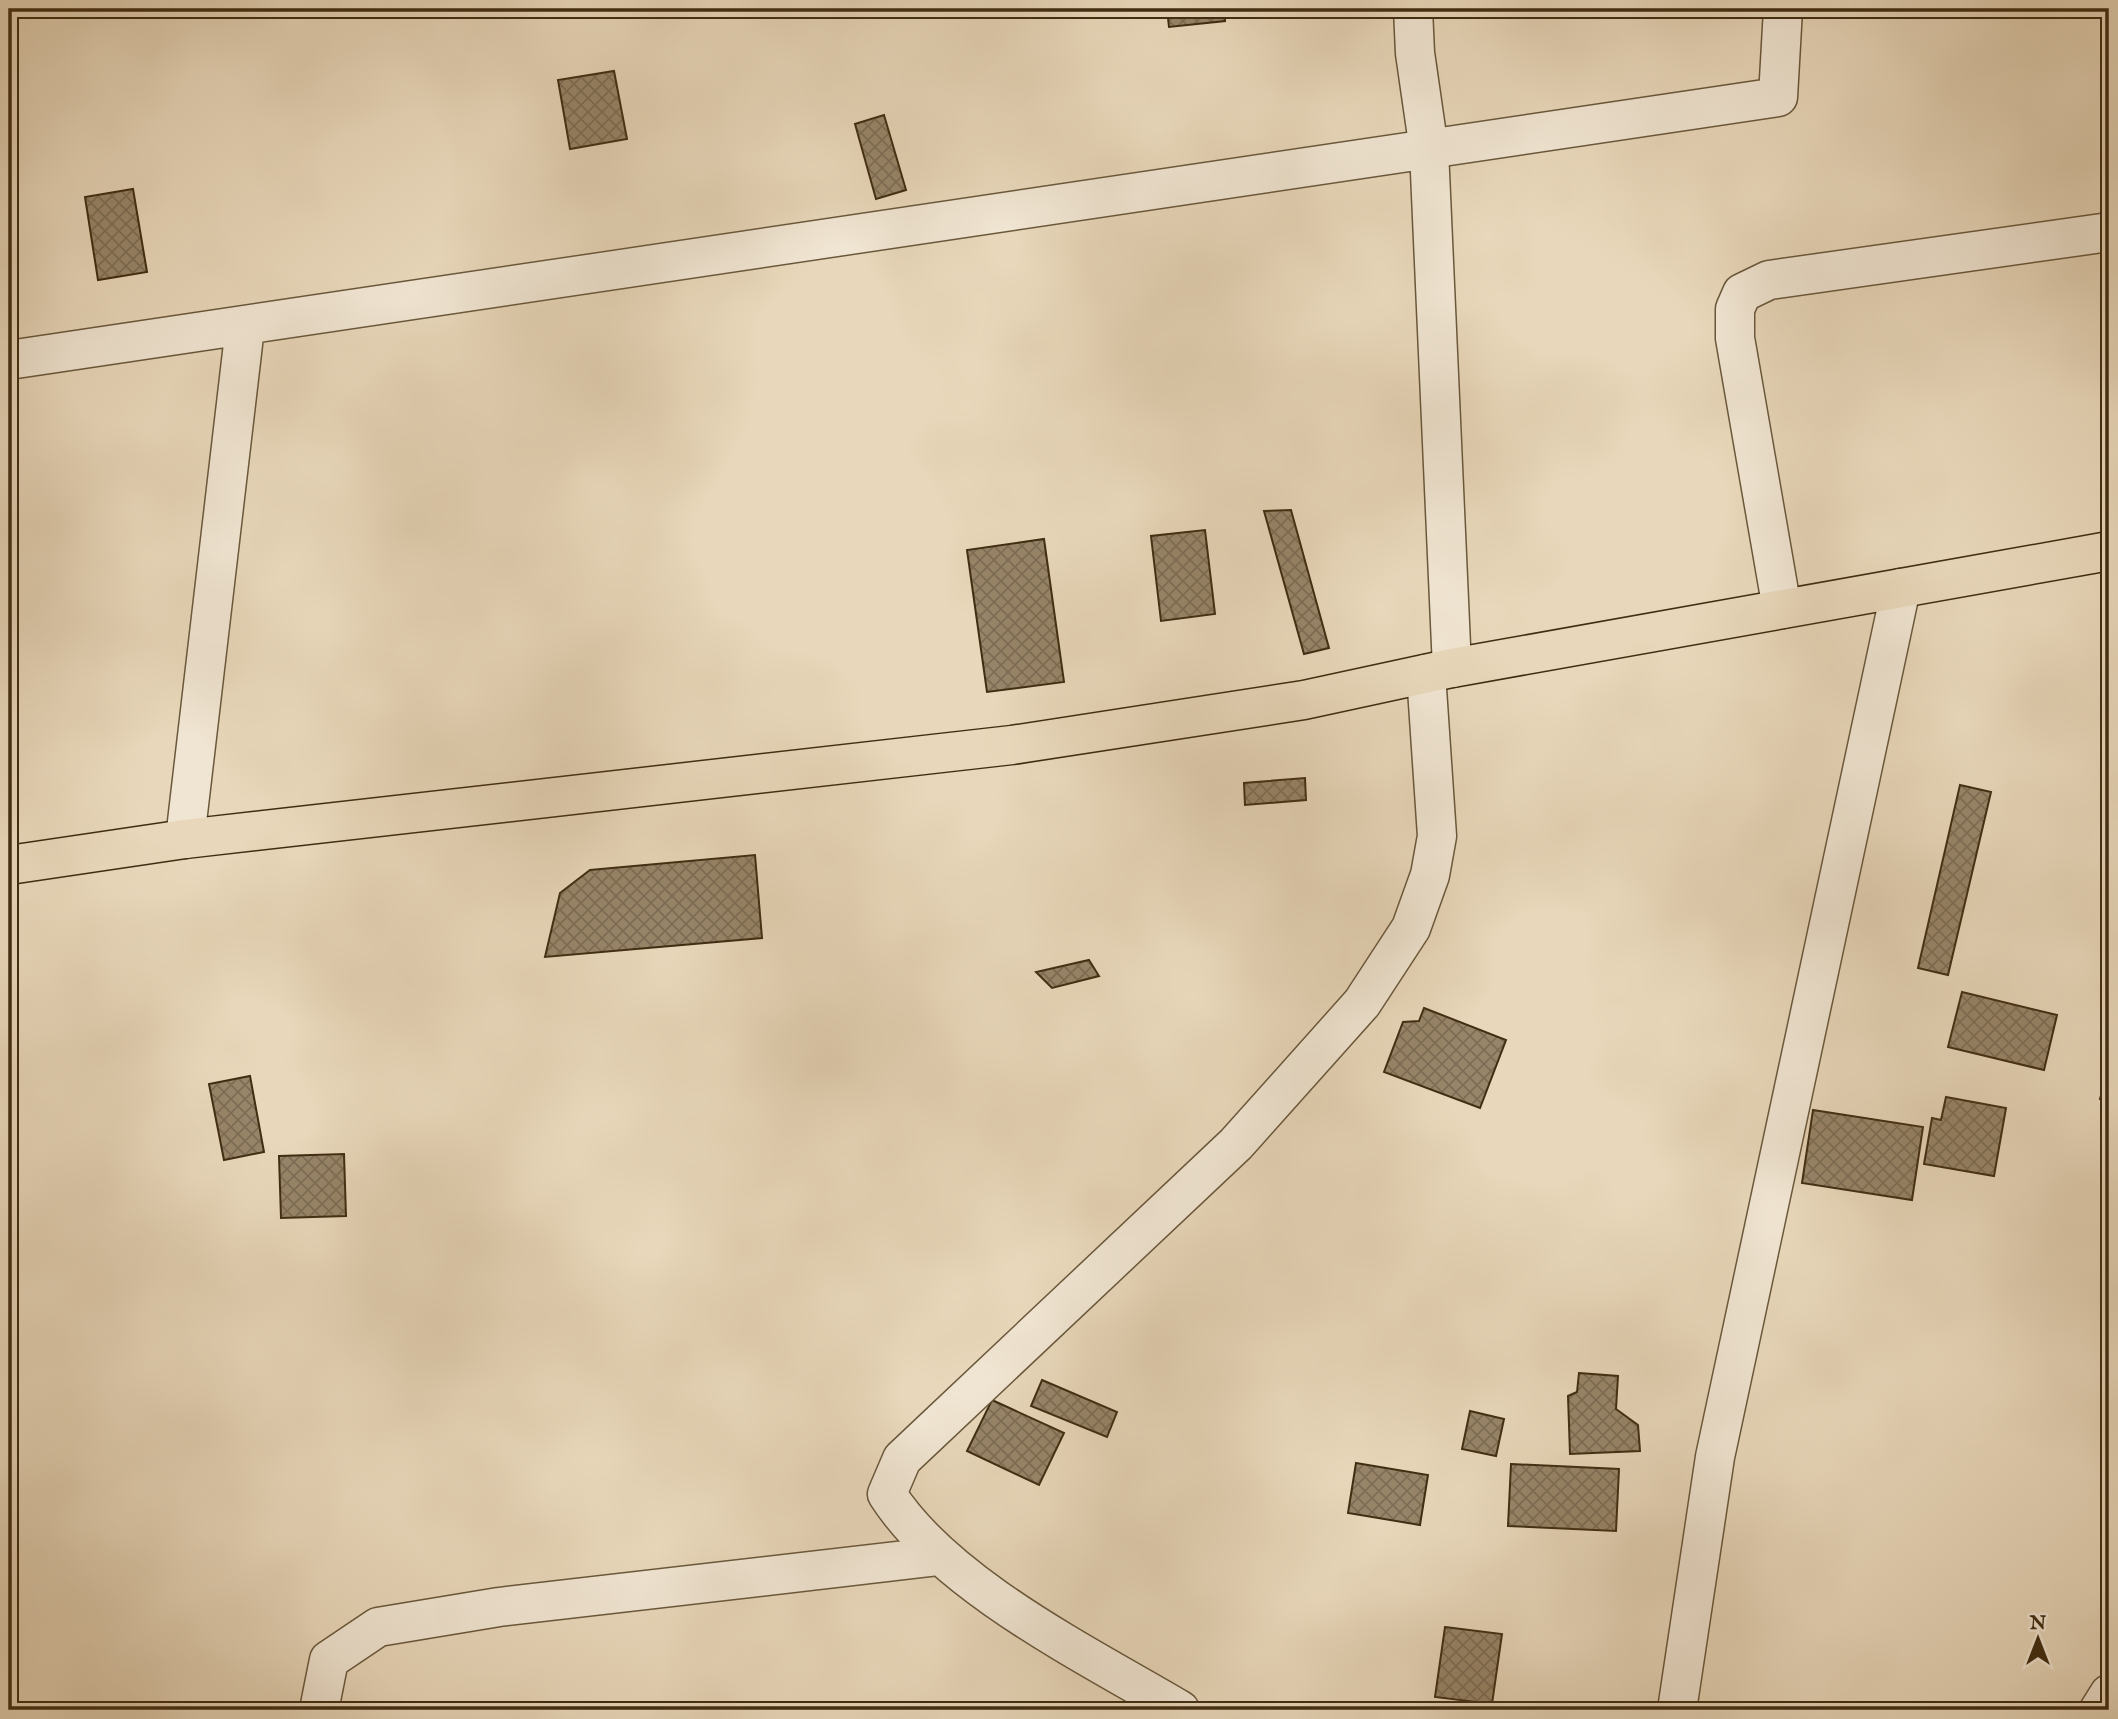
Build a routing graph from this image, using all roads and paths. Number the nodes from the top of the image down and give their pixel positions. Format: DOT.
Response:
graph roads {
  1 [pos="1413,9"];
  2 [pos="1783,9"];
  3 [pos="1429,149"];
  4 [pos="2109,232"];
  5 [pos="244,327"];
  6 [pos="9,360"];
  7 [pos="2109,551"];
  8 [pos="1901,588"];
  9 [pos="1782,609"];
  10 [pos="1439,671"];
  11 [pos="185,839"];
  12 [pos="9,864"];
  13 [pos="939,1556"];
  14 [pos="2109,1694"];
  15 [pos="319,1710"];
  16 [pos="1180,1710"];
  17 [pos="1677,1710"];
  18 [pos="2099,1710"];
  1 -- 3 [label="street"];
  2 -- 3 [label="street"];
  3 -- 5 [label="street"];
  3 -- 10 [label="street"];
  4 -- 9 [label="street"];
  5 -- 6 [label="street"];
  5 -- 11 [label="street"];
  7 -- 8 [label="main road"];
  8 -- 9 [label="main road"];
  8 -- 17 [label="street"];
  9 -- 10 [label="main road"];
  10 -- 11 [label="main road"];
  10 -- 13 [label="street"];
  11 -- 12 [label="main road"];
  13 -- 15 [label="street"];
  13 -- 16 [label="street"];
  14 -- 18 [label="street"];
}
